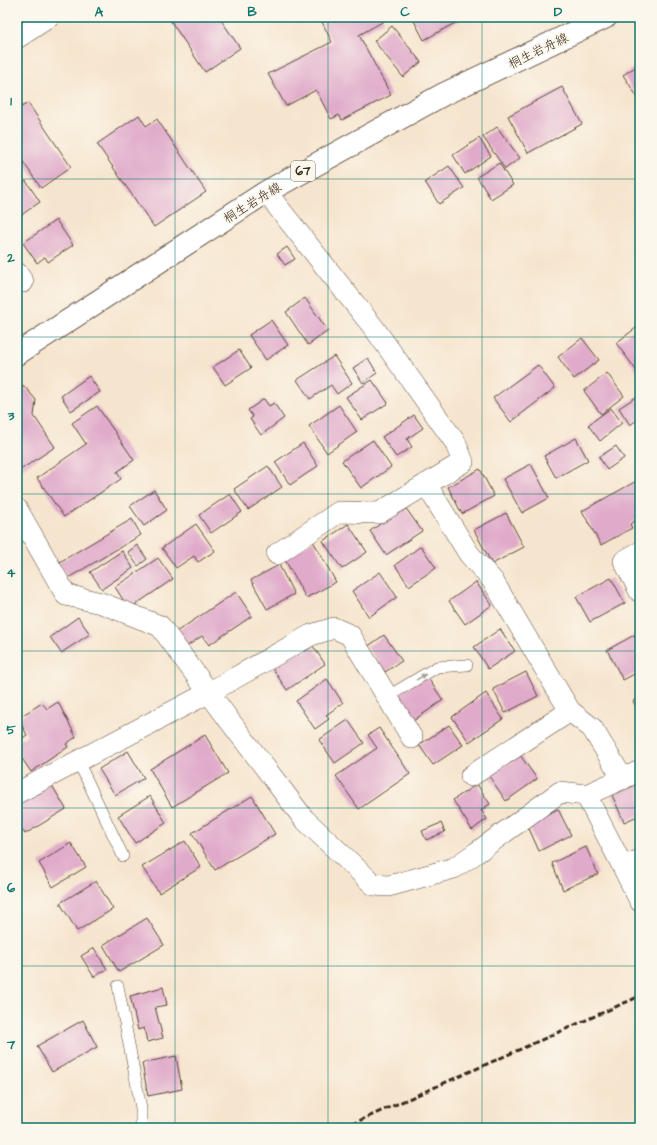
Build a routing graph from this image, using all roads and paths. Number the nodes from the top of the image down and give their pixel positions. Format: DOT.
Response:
graph roads {
  1 [pos="49,17"];
  2 [pos="606,17"];
  3 [pos="17,38"];
  4 [pos="266,192"];
  5 [pos="17,354"];
  6 [pos="426,484"];
  7 [pos="17,509"];
  8 [pos="640,552"];
  9 [pos="277,554"];
  10 [pos="640,592"];
  11 [pos="467,665"];
  12 [pos="210,692"];
  13 [pos="387,697"];
  14 [pos="570,711"];
  15 [pos="412,738"];
  16 [pos="78,761"];
  17 [pos="632,775"];
  18 [pos="471,776"];
  19 [pos="17,793"];
  20 [pos="586,795"];
  21 [pos="123,856"];
  22 [pos="632,863"];
  23 [pos="640,901"];
  24 [pos="118,986"];
  25 [pos="141,1128"];
  1 -- 3 [label="street"];
  2 -- 4 [label="main road, 桐生岩舟線 / 67"];
  4 -- 5 [label="main road, 桐生岩舟線 / 67"];
  4 -- 6 [label="street"];
  6 -- 9 [label="street"];
  6 -- 14 [label="street"];
  7 -- 12 [label="street"];
  8 -- 10 [label="street"];
  13 -- 11 [label="lane, one-way"];
  12 -- 13 [label="street"];
  12 -- 16 [label="street"];
  12 -- 20 [label="street"];
  13 -- 15 [label="street"];
  14 -- 17 [label="street"];
  14 -- 18 [label="street"];
  16 -- 19 [label="street"];
  16 -- 21 [label="lane"];
  17 -- 20 [label="street"];
  20 -- 22 [label="street"];
  22 -- 23 [label="street"];
  24 -- 25 [label="lane"];
}
